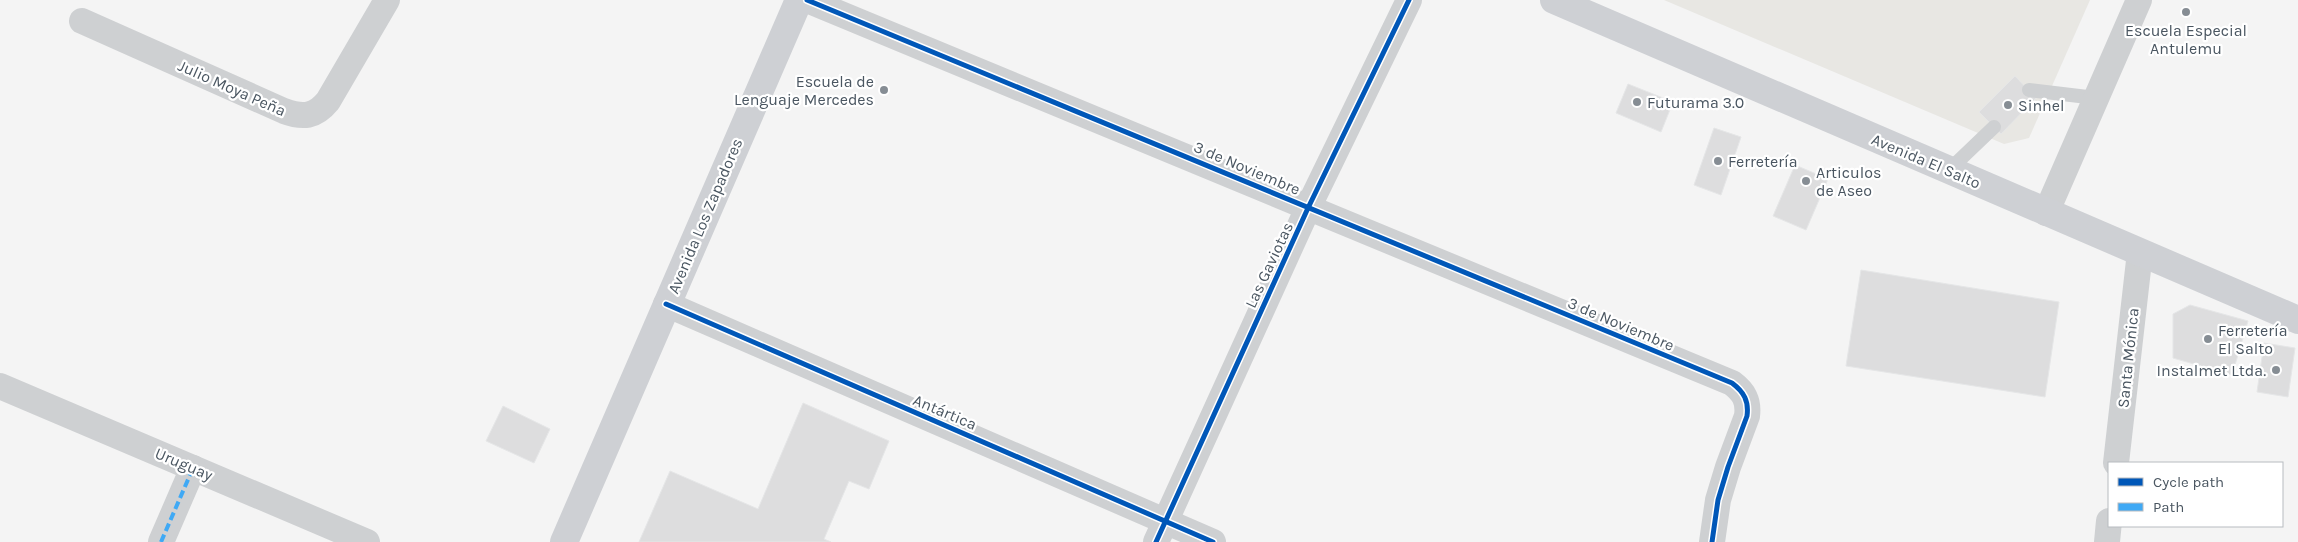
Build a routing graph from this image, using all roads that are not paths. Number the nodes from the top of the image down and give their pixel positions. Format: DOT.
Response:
graph roads {
  1 [pos="387,0"];
  2 [pos="799,0"];
  3 [pos="807,0"];
  4 [pos="1408,0"];
  5 [pos="1554,0"];
  6 [pos="2139,0"];
  7 [pos="82,22"];
  8 [pos="2029,90"];
  9 [pos="2096,98"];
  10 [pos="1994,127"];
  11 [pos="1948,171"];
  12 [pos="1308,208"];
  13 [pos="2046,213"];
  14 [pos="2140,252"];
  15 [pos="666,304"];
  16 [pos="2298,320"];
  17 [pos="0,386"];
  18 [pos="2116,462"];
  19 [pos="193,468"];
  20 [pos="2108,527"];
  21 [pos="1161,532"];
  22 [pos="161,542"];
  23 [pos="368,542"];
  24 [pos="564,542"];
  25 [pos="1213,542"];
  26 [pos="1712,542"];
  27 [pos="2107,542"];
  1 -- 7 [label="street, Julio Moya Peña"];
  2 -- 15 [label="main road, Avenida Los Zapadores"];
  3 -- 12 [label="street, 3 de Noviembre"];
  4 -- 12 [label="street, Las Gaviotas"];
  5 -- 11 [label="main road, Avenida El Salto"];
  6 -- 9 [label="street"];
  8 -- 9 [label="lane"];
  9 -- 13 [label="street"];
  10 -- 11 [label="lane"];
  11 -- 13 [label="main road, Avenida El Salto"];
  12 -- 21 [label="street, Las Gaviotas"];
  12 -- 26 [label="street, 3 de Noviembre"];
  13 -- 14 [label="main road, Avenida El Salto"];
  14 -- 16 [label="main road, Avenida El Salto"];
  14 -- 18 [label="street, Santa Mónica"];
  15 -- 21 [label="street, Antártica"];
  15 -- 24 [label="main road, Avenida Los Zapadores"];
  17 -- 19 [label="street, Uruguay"];
  19 -- 22 [label="street"];
  19 -- 23 [label="street, Uruguay"];
  20 -- 27 [label="street"];
  21 -- 25 [label="street, Antártica"];
}
